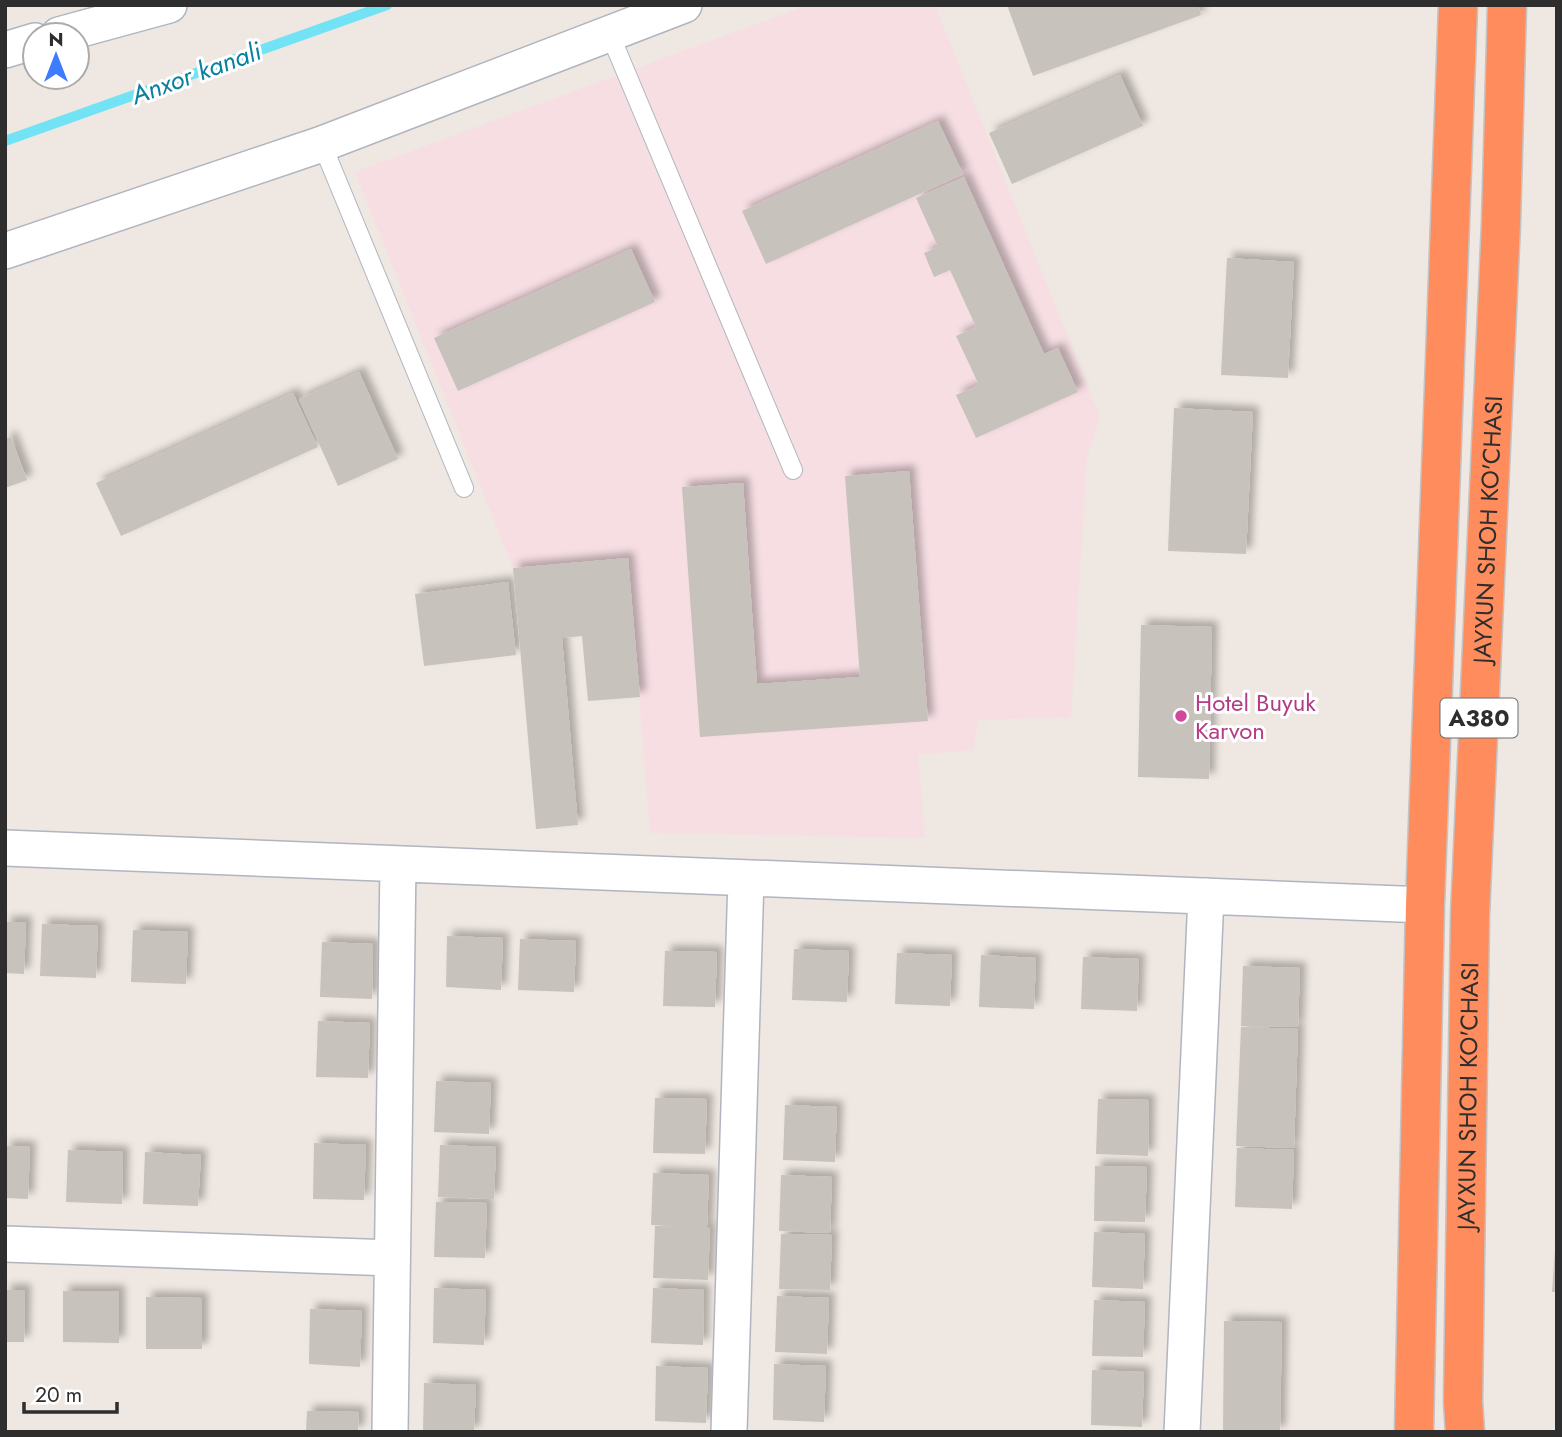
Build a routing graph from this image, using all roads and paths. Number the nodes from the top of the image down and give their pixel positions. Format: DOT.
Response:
graph roads {
  1 [pos="169,5"];
  2 [pos="684,5"];
  3 [pos="1458,5"];
  4 [pos="1507,5"];
  5 [pos="91,26"];
  6 [pos="609,32"];
  7 [pos="322,144"];
  8 [pos="5,251"];
  9 [pos="793,470"];
  10 [pos="464,488"];
  11 [pos="5,848"];
  12 [pos="398,864"];
  13 [pos="746,878"];
  14 [pos="1206,896"];
  15 [pos="1425,905"];
  16 [pos="5,1244"];
  17 [pos="392,1258"];
  18 [pos="390,1432"];
  19 [pos="729,1432"];
  20 [pos="1182,1432"];
  21 [pos="1414,1432"];
  22 [pos="1465,1432"];
  1 -- 5 [label="street"];
  2 -- 6 [label="street"];
  3 -- 15 [label="highway, JAYXUN SHOH KO'CHASI / A380"];
  4 -- 22 [label="highway, JAYXUN SHOH KO'CHASI / A380"];
  6 -- 7 [label="street"];
  6 -- 9 [label="lane"];
  7 -- 8 [label="street"];
  7 -- 10 [label="lane"];
  11 -- 12 [label="street"];
  12 -- 13 [label="street"];
  12 -- 17 [label="street"];
  13 -- 14 [label="street"];
  13 -- 19 [label="street"];
  14 -- 15 [label="street"];
  14 -- 20 [label="street"];
  15 -- 21 [label="highway, JAYXUN SHOH KO'CHASI / A380"];
  16 -- 17 [label="street"];
  17 -- 18 [label="street"];
}
